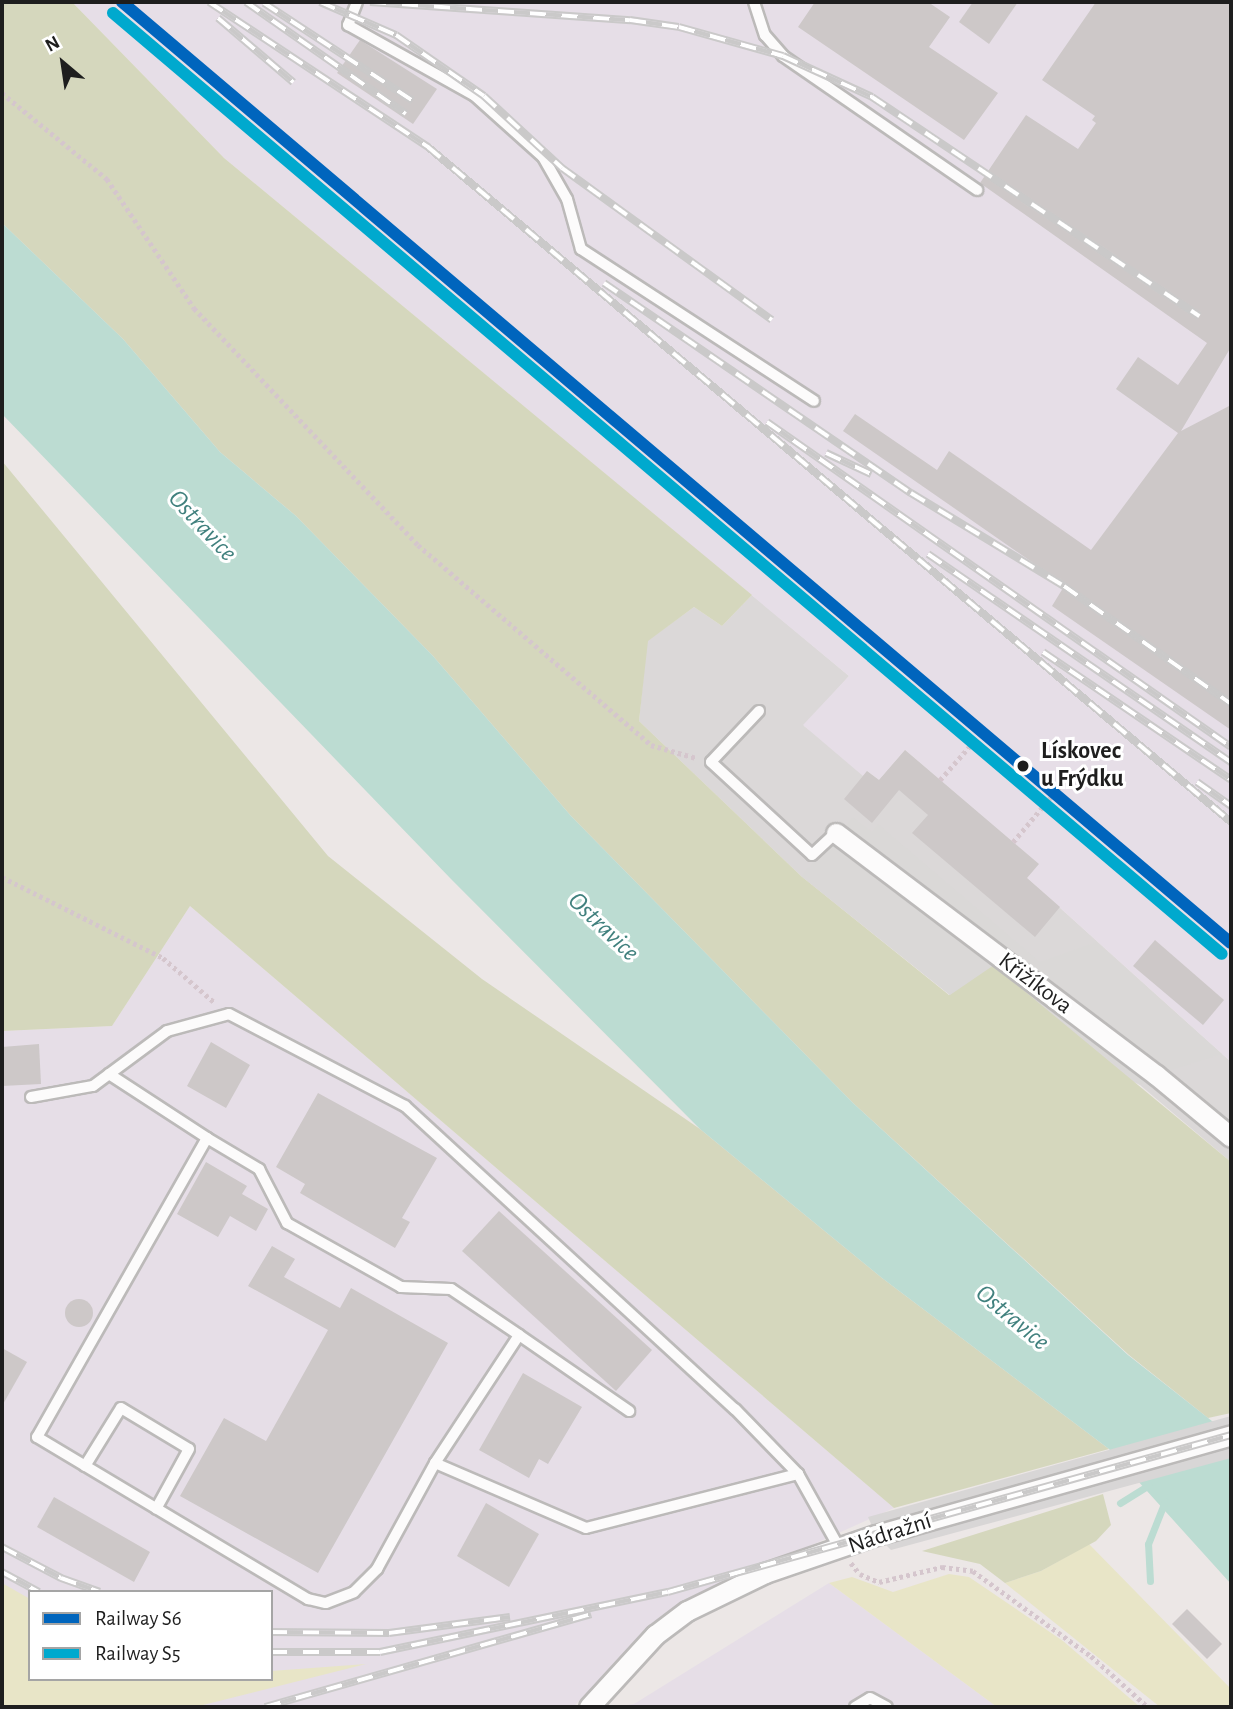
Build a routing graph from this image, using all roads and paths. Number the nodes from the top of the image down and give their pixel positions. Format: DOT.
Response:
graph roads {
  1 [pos="357,2"];
  2 [pos="754,2"];
  3 [pos="2,93"];
  4 [pos="977,190"];
  5 [pos="814,401"];
  6 [pos="759,710"];
  7 [pos="976,739"];
  8 [pos="711,762"];
  9 [pos="940,780"];
  10 [pos="1060,786"];
  11 [pos="836,833"];
  12 [pos="1013,842"];
  13 [pos="2,877"];
  14 [pos="229,1014"];
  15 [pos="109,1074"];
  16 [pos="31,1097"];
  17 [pos="1231,1137"];
  18 [pos="208,1138"];
  19 [pos="519,1335"];
  20 [pos="629,1411"];
  21 [pos="1231,1435"];
  22 [pos="435,1463"];
  23 [pos="85,1466"];
  24 [pos="798,1474"];
  25 [pos="156,1509"];
  26 [pos="840,1550"];
  27 [pos="589,1707"];
  28 [pos="855,1707"];
  29 [pos="887,1707"];
  30 [pos="1148,1707"];
  1 -- 5 [label="lane"];
  2 -- 4 [label="lane"];
  3 -- 8 [label="path"];
  6 -- 8 [label="lane"];
  7 -- 9 [label="path"];
  8 -- 11 [label="lane"];
  10 -- 12 [label="path"];
  11 -- 17 [label="street, Křižíkova"];
  13 -- 14 [label="path"];
  14 -- 15 [label="lane"];
  14 -- 24 [label="lane"];
  15 -- 16 [label="lane"];
  15 -- 18 [label="lane"];
  18 -- 19 [label="lane"];
  18 -- 23 [label="lane"];
  19 -- 20 [label="lane"];
  19 -- 22 [label="lane"];
  21 -- 26 [label="street, Nádražní"];
  22 -- 24 [label="lane"];
  22 -- 25 [label="lane"];
  23 -- 25 [label="lane"];
  23 -- 25 [label="lane"];
  24 -- 26 [label="lane"];
  26 -- 27 [label="street, Nádražní"];
  26 -- 30 [label="path"];
  28 -- 29 [label="lane"];
}
